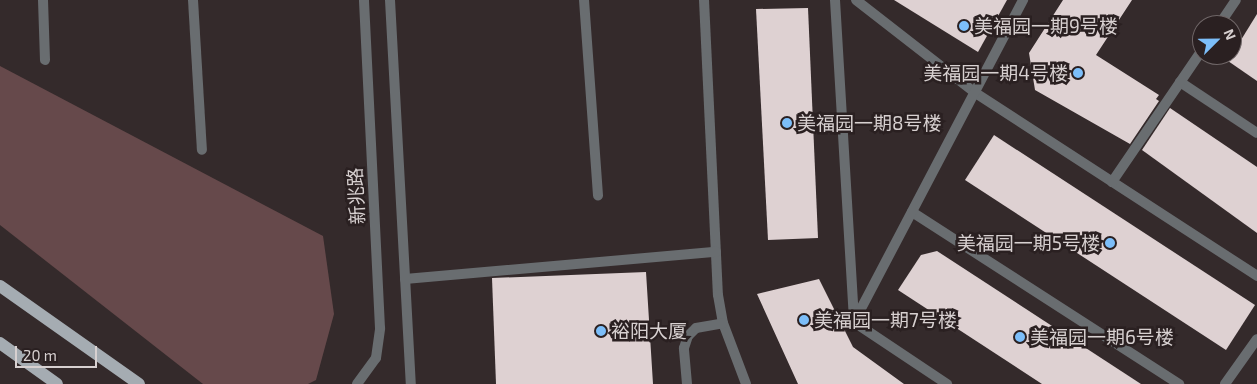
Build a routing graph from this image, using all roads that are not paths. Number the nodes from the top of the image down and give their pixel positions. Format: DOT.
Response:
graph roads {
  1 [pos="43,0"];
  2 [pos="193,0"];
  3 [pos="364,0"];
  4 [pos="390,0"];
  5 [pos="584,0"];
  6 [pos="704,0"];
  7 [pos="835,0"];
  8 [pos="856,0"];
  9 [pos="1023,0"];
  10 [pos="1236,0"];
  11 [pos="1226,15"];
  12 [pos="45,60"];
  13 [pos="1192,65"];
  14 [pos="1180,82"];
  15 [pos="974,92"];
  16 [pos="1257,133"];
  17 [pos="202,150"];
  18 [pos="1112,182"];
  19 [pos="598,195"];
  20 [pos="912,212"];
  21 [pos="716,252"];
  22 [pos="1257,276"];
  23 [pos="405,279"];
  24 [pos="0,286"];
  25 [pos="854,322"];
  26 [pos="723,323"];
  27 [pos="1257,339"];
  28 [pos="0,343"];
  29 [pos="58,384"];
  30 [pos="139,384"];
  31 [pos="356,384"];
  32 [pos="411,384"];
  33 [pos="687,384"];
  34 [pos="746,384"];
  35 [pos="947,384"];
  36 [pos="1179,384"];
  37 [pos="1226,384"];
  1 -- 12 [label="street"];
  2 -- 17 [label="street"];
  3 -- 31 [label="street, 新兆路"];
  4 -- 23 [label="street"];
  5 -- 19 [label="street"];
  6 -- 21 [label="street"];
  7 -- 25 [label="street"];
  8 -- 15 [label="street"];
  9 -- 15 [label="street"];
  10 -- 11 [label="street"];
  13 -- 14 [label="street"];
  14 -- 16 [label="street"];
  14 -- 18 [label="street"];
  15 -- 18 [label="street"];
  15 -- 20 [label="street"];
  18 -- 22 [label="street"];
  20 -- 25 [label="street"];
  20 -- 36 [label="street"];
  21 -- 23 [label="street"];
  21 -- 26 [label="street"];
  23 -- 32 [label="street"];
  24 -- 30 [label="main road"];
  25 -- 35 [label="street"];
  26 -- 33 [label="street"];
  26 -- 34 [label="street"];
  27 -- 37 [label="street"];
  28 -- 29 [label="main road"];
}
